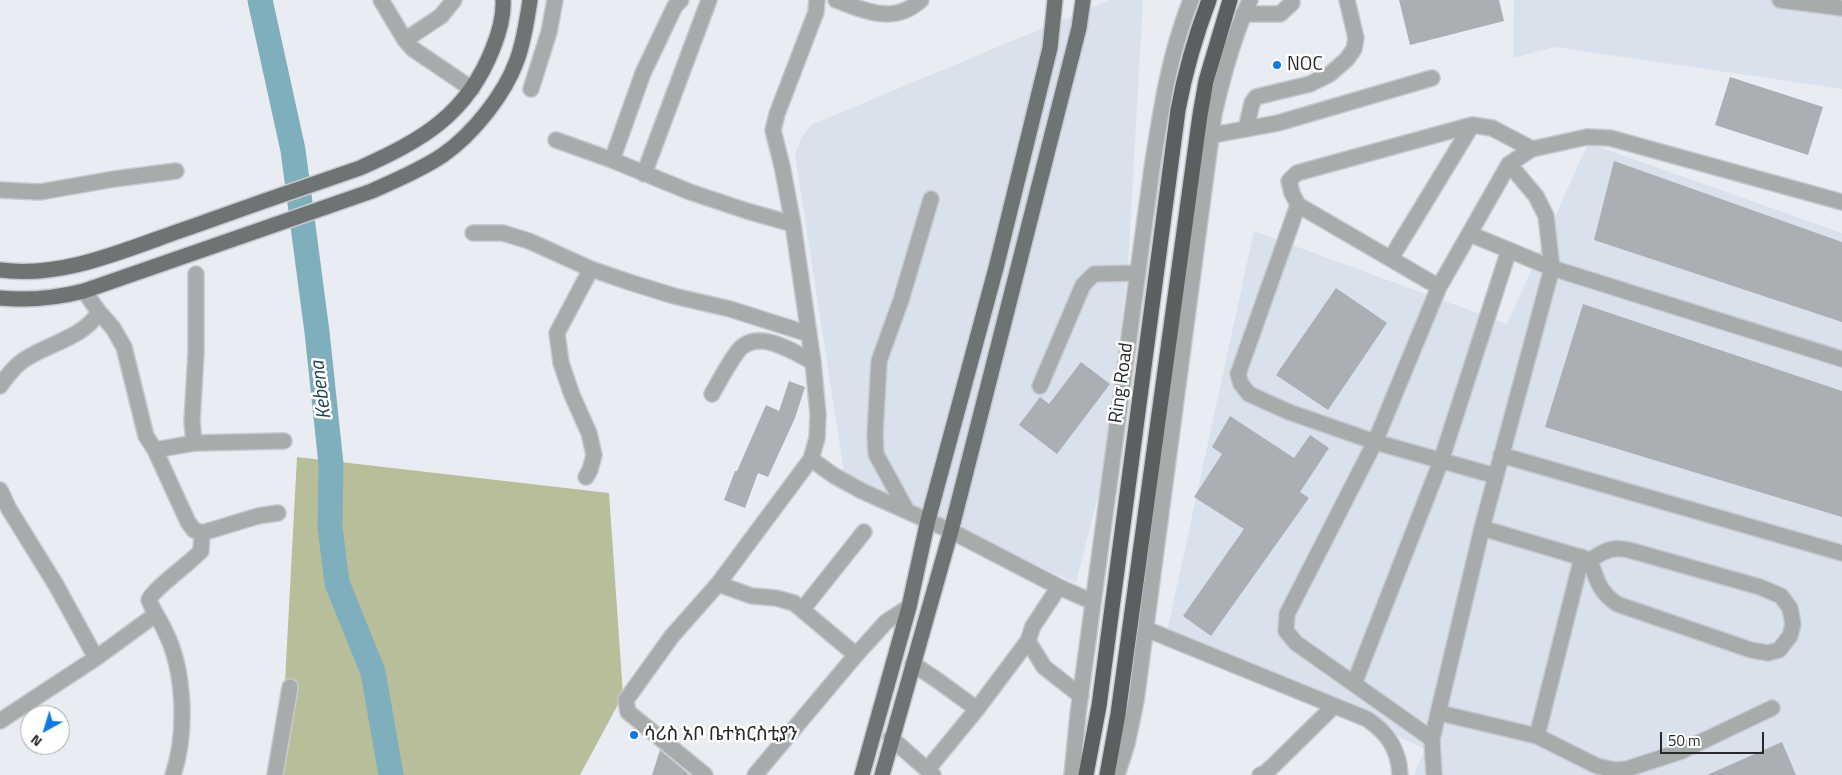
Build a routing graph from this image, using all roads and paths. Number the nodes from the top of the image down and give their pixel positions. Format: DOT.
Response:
graph roads {
  1 [pos="381,0"];
  2 [pos="454,0"];
  3 [pos="503,0"];
  4 [pos="530,0"];
  5 [pos="555,0"];
  6 [pos="709,0"];
  7 [pos="836,0"];
  8 [pos="921,0"];
  9 [pos="1055,0"];
  10 [pos="1083,0"];
  11 [pos="1192,0"];
  12 [pos="1209,0"];
  13 [pos="1230,0"];
  14 [pos="1347,0"];
  15 [pos="1780,0"];
  16 [pos="677,2"];
  17 [pos="1292,2"];
  18 [pos="816,6"];
  19 [pos="1247,7"];
  20 [pos="1842,8"];
  21 [pos="404,40"];
  22 [pos="1432,78"];
  23 [pos="531,89"];
  24 [pos="472,90"];
  25 [pos="1472,125"];
  26 [pos="1246,129"];
  27 [pos="1213,135"];
  28 [pos="556,140"];
  29 [pos="1532,149"];
  30 [pos="612,160"];
  31 [pos="1509,164"];
  32 [pos="176,171"];
  33 [pos="644,174"];
  34 [pos="0,190"];
  35 [pos="931,199"];
  36 [pos="1842,202"];
  37 [pos="1298,205"];
  38 [pos="793,224"];
  39 [pos="473,233"];
  40 [pos="1470,234"];
  41 [pos="1509,250"];
  42 [pos="1391,258"];
  43 [pos="1552,268"];
  44 [pos="590,269"];
  45 [pos="0,270"];
  46 [pos="1138,273"];
  47 [pos="196,274"];
  48 [pos="1439,287"];
  49 [pos="84,292"];
  50 [pos="0,298"];
  51 [pos="99,312"];
  52 [pos="809,334"];
  53 [pos="1842,360"];
  54 [pos="813,362"];
  55 [pos="0,386"];
  56 [pos="1040,386"];
  57 [pos="712,394"];
  58 [pos="284,441"];
  59 [pos="1375,442"];
  60 [pos="194,443"];
  61 [pos="155,450"];
  62 [pos="1501,455"];
  63 [pos="811,459"];
  64 [pos="1441,461"];
  65 [pos="1496,476"];
  66 [pos="586,477"];
  67 [pos="0,490"];
  68 [pos="907,511"];
  69 [pos="278,513"];
  70 [pos="928,520"];
  71 [pos="1482,528"];
  72 [pos="951,531"];
  73 [pos="864,532"];
  74 [pos="202,533"];
  75 [pos="1842,553"];
  76 [pos="1586,559"];
  77 [pos="718,584"];
  78 [pos="1059,587"];
  79 [pos="1094,602"];
  80 [pos="909,607"];
  81 [pos="802,610"];
  82 [pos="155,615"];
  83 [pos="1146,629"];
  84 [pos="1028,641"];
  85 [pos="856,655"];
  86 [pos="96,658"];
  87 [pos="913,664"];
  88 [pos="1354,684"];
  89 [pos="290,687"];
  90 [pos="1081,696"];
  91 [pos="1334,706"];
  92 [pos="1772,708"];
  93 [pos="977,709"];
  94 [pos="1440,713"];
  95 [pos="0,721"];
  96 [pos="1537,736"];
  97 [pos="892,738"];
  98 [pos="1432,739"];
  99 [pos="930,772"];
  100 [pos="1611,773"];
  101 [pos="173,775"];
  102 [pos="275,775"];
  103 [pos="705,775"];
  104 [pos="755,775"];
  105 [pos="862,775"];
  106 [pos="882,775"];
  107 [pos="1072,775"];
  108 [pos="1086,775"];
  109 [pos="1107,775"];
  110 [pos="1117,775"];
  111 [pos="1260,775"];
  112 [pos="1400,775"];
  113 [pos="1434,775"];
  1 -- 21 [label="street"];
  2 -- 21 [label="street"];
  3 -- 24 [label="main road"];
  4 -- 49 [label="main road"];
  5 -- 23 [label="street"];
  6 -- 33 [label="street"];
  7 -- 8 [label="street"];
  7 -- 18 [label="street"];
  9 -- 70 [label="main road"];
  10 -- 72 [label="main road"];
  11 -- 46 [label="street"];
  12 -- 108 [label="highway, Ring Road"];
  13 -- 109 [label="highway"];
  14 -- 26 [label="street"];
  15 -- 20 [label="street"];
  16 -- 30 [label="street"];
  17 -- 19 [label="street"];
  18 -- 38 [label="street"];
  19 -- 27 [label="street"];
  21 -- 24 [label="street"];
  22 -- 26 [label="street"];
  24 -- 45 [label="main road"];
  25 -- 29 [label="street"];
  25 -- 37 [label="street"];
  25 -- 42 [label="street"];
  26 -- 27 [label="street"];
  27 -- 83 [label="street"];
  28 -- 30 [label="street"];
  29 -- 31 [label="street"];
  29 -- 36 [label="street"];
  30 -- 33 [label="street"];
  31 -- 40 [label="street"];
  31 -- 43 [label="street"];
  32 -- 34 [label="street"];
  33 -- 38 [label="street"];
  35 -- 68 [label="street"];
  37 -- 42 [label="street"];
  37 -- 59 [label="street"];
  38 -- 52 [label="street"];
  39 -- 44 [label="street"];
  40 -- 41 [label="street"];
  40 -- 48 [label="street"];
  41 -- 43 [label="street"];
  41 -- 64 [label="street"];
  42 -- 48 [label="street"];
  43 -- 53 [label="street"];
  43 -- 62 [label="street"];
  44 -- 52 [label="street"];
  44 -- 66 [label="street"];
  46 -- 56 [label="street"];
  46 -- 79 [label="street"];
  47 -- 60 [label="street"];
  48 -- 59 [label="street"];
  49 -- 50 [label="main road"];
  49 -- 51 [label="street"];
  51 -- 55 [label="street"];
  51 -- 61 [label="street"];
  52 -- 54 [label="street"];
  54 -- 57 [label="street"];
  54 -- 63 [label="street"];
  58 -- 60 [label="street"];
  59 -- 64 [label="street"];
  59 -- 88 [label="street"];
  60 -- 61 [label="street"];
  61 -- 74 [label="street"];
  62 -- 65 [label="street"];
  62 -- 75 [label="street"];
  63 -- 68 [label="street"];
  63 -- 77 [label="street"];
  64 -- 65 [label="street"];
  64 -- 88 [label="street"];
  65 -- 71 [label="street"];
  67 -- 86 [label="street"];
  68 -- 70 [label="street"];
  69 -- 74 [label="street"];
  70 -- 72 [label="street"];
  70 -- 80 [label="main road"];
  71 -- 76 [label="street"];
  71 -- 94 [label="street"];
  72 -- 78 [label="street"];
  72 -- 87 [label="main road"];
  73 -- 81 [label="street"];
  74 -- 82 [label="street"];
  76 -- 76 [label="street"];
  76 -- 96 [label="street"];
  77 -- 81 [label="street"];
  77 -- 103 [label="street"];
  78 -- 79 [label="street"];
  78 -- 84 [label="street"];
  79 -- 90 [label="street"];
  80 -- 85 [label="street"];
  80 -- 105 [label="main road"];
  81 -- 85 [label="street"];
  82 -- 86 [label="street"];
  82 -- 101 [label="street"];
  83 -- 91 [label="street"];
  83 -- 110 [label="street"];
  84 -- 90 [label="street"];
  84 -- 93 [label="street"];
  85 -- 104 [label="street"];
  86 -- 95 [label="street"];
  87 -- 93 [label="street"];
  87 -- 97 [label="main road"];
  88 -- 98 [label="street"];
  89 -- 102 [label="street"];
  90 -- 107 [label="street"];
  91 -- 111 [label="street"];
  91 -- 112 [label="street"];
  92 -- 100 [label="street"];
  93 -- 99 [label="street"];
  94 -- 96 [label="street"];
  94 -- 98 [label="street"];
  96 -- 100 [label="street"];
  97 -- 99 [label="street"];
  97 -- 106 [label="main road"];
  98 -- 113 [label="street"];
}
